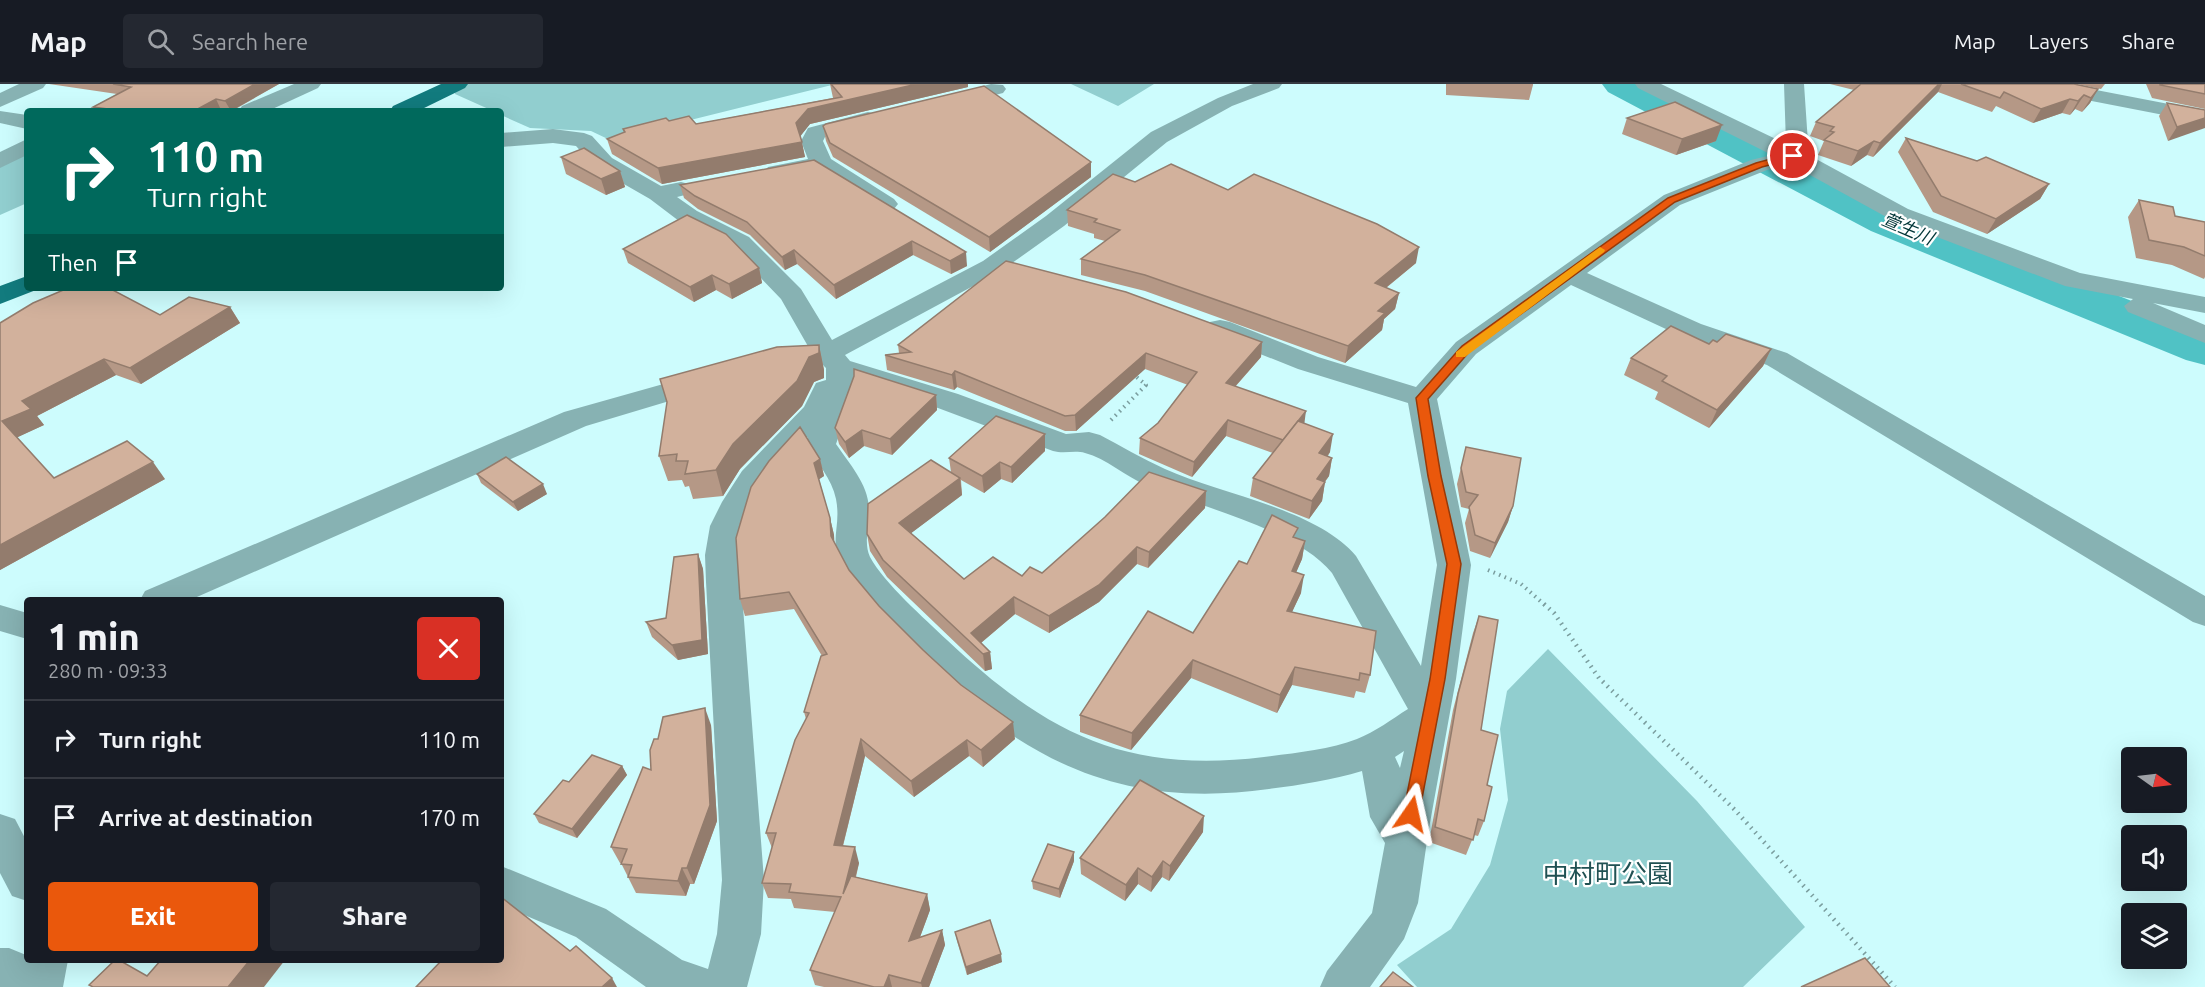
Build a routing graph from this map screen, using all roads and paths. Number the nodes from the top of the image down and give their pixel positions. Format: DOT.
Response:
graph roads {
  1 [pos="36,84"];
  2 [pos="458,84"];
  3 [pos="1272,84"];
  4 [pos="1645,84"];
  5 [pos="1794,84"];
  6 [pos="2035,84"];
  7 [pos="302,85"];
  8 [pos="996,89"];
  9 [pos="0,101"];
  10 [pos="924,106"];
  11 [pos="256,108"];
  12 [pos="406,108"];
  13 [pos="891,114"];
  14 [pos="0,117"];
  15 [pos="2205,117"];
  16 [pos="24,121"];
  17 [pos="504,140"];
  18 [pos="24,148"];
  19 [pos="0,160"];
  20 [pos="1778,160"];
  21 [pos="821,163"];
  22 [pos="753,176"];
  23 [pos="699,186"];
  24 [pos="658,194"];
  25 [pos="900,213"];
  26 [pos="967,254"];
  27 [pos="994,264"];
  28 [pos="1031,272"];
  29 [pos="1568,274"];
  30 [pos="2074,280"];
  31 [pos="24,285"];
  32 [pos="0,296"];
  33 [pos="2196,303"];
  34 [pos="1191,319"];
  35 [pos="2205,334"];
  36 [pos="834,360"];
  37 [pos="1129,370"];
  38 [pos="1422,398"];
  39 [pos="1089,442"];
  40 [pos="1454,564"];
  41 [pos="164,597"];
  42 [pos="2205,613"];
  43 [pos="0,618"];
  44 [pos="24,625"];
  45 [pos="1431,714"];
  46 [pos="1372,750"];
  47 [pos="0,832"];
  48 [pos="1407,834"];
  49 [pos="24,876"];
  50 [pos="504,886"];
  51 [pos="45,963"];
  52 [pos="0,970"];
  53 [pos="39,987"];
  54 [pos="696,987"];
  55 [pos="724,987"];
  56 [pos="1343,987"];
  57 [pos="1895,987"];
  1 -- 9 [label="street"];
  2 -- 12 [label="main road"];
  3 -- 27 [label="street"];
  4 -- 20 [label="street"];
  5 -- 20 [label="street"];
  6 -- 15 [label="street"];
  7 -- 11 [label="street"];
  8 -- 10 [label="street"];
  13 -- 21 [label="street"];
  14 -- 16 [label="street"];
  17 -- 24 [label="street"];
  18 -- 19 [label="street"];
  20 -- 29 [label="street"];
  20 -- 30 [label="street"];
  21 -- 22 [label="street"];
  21 -- 25 [label="street"];
  23 -- 24 [label="street"];
  24 -- 36 [label="street"];
  26 -- 27 [label="street"];
  27 -- 28 [label="street"];
  27 -- 36 [label="street"];
  29 -- 38 [label="street"];
  29 -- 42 [label="street"];
  30 -- 33 [label="street"];
  30 -- 35 [label="street"];
  31 -- 32 [label="main road"];
  34 -- 38 [label="street"];
  36 -- 39 [label="street"];
  36 -- 41 [label="street"];
  36 -- 46 [label="street"];
  36 -- 55 [label="street"];
  37 -- 39 [label="path"];
  38 -- 40 [label="street"];
  39 -- 45 [label="street"];
  40 -- 45 [label="street"];
  40 -- 57 [label="path"];
  43 -- 44 [label="street"];
  45 -- 46 [label="street"];
  45 -- 48 [label="street"];
  46 -- 48 [label="street"];
  47 -- 49 [label="street"];
  48 -- 56 [label="street"];
  50 -- 54 [label="street"];
  51 -- 53 [label="street"];
  52 -- 53 [label="street"];
}
